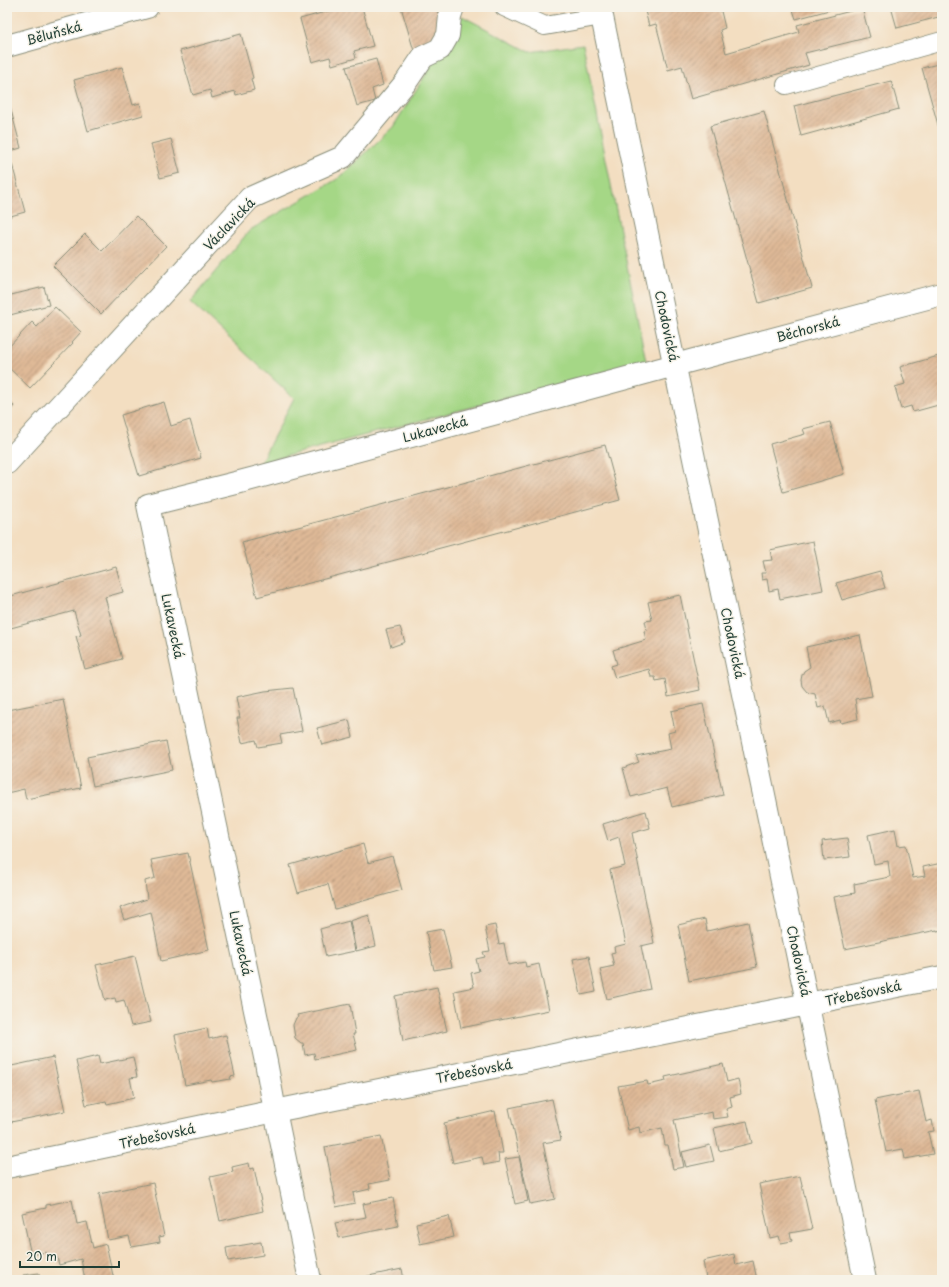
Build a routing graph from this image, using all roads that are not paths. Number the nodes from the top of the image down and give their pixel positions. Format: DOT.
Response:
graph roads {
  1 [pos="147,7"];
  2 [pos="453,7"];
  3 [pos="504,7"];
  4 [pos="601,11"];
  5 [pos="942,41"];
  6 [pos="7,46"];
  7 [pos="786,85"];
  8 [pos="942,294"];
  9 [pos="675,365"];
  10 [pos="7,463"];
  11 [pos="942,977"];
  12 [pos="808,1004"];
  13 [pos="275,1111"];
  14 [pos="7,1167"];
  15 [pos="310,1280"];
  16 [pos="865,1280"];
  1 -- 6 [label="street, Běluňská"];
  2 -- 10 [label="street, Václavická"];
  3 -- 4 [label="lane"];
  4 -- 9 [label="street, Chodovická"];
  5 -- 7 [label="lane"];
  8 -- 9 [label="street, Běchorská"];
  9 -- 12 [label="street, Chodovická"];
  9 -- 13 [label="street, Lukavecká"];
  11 -- 12 [label="street, Třebešovská"];
  12 -- 13 [label="street, Třebešovská"];
  12 -- 16 [label="street, Chodovická"];
  13 -- 14 [label="street, Třebešovská"];
  13 -- 15 [label="street, Lukavecká"];
}
